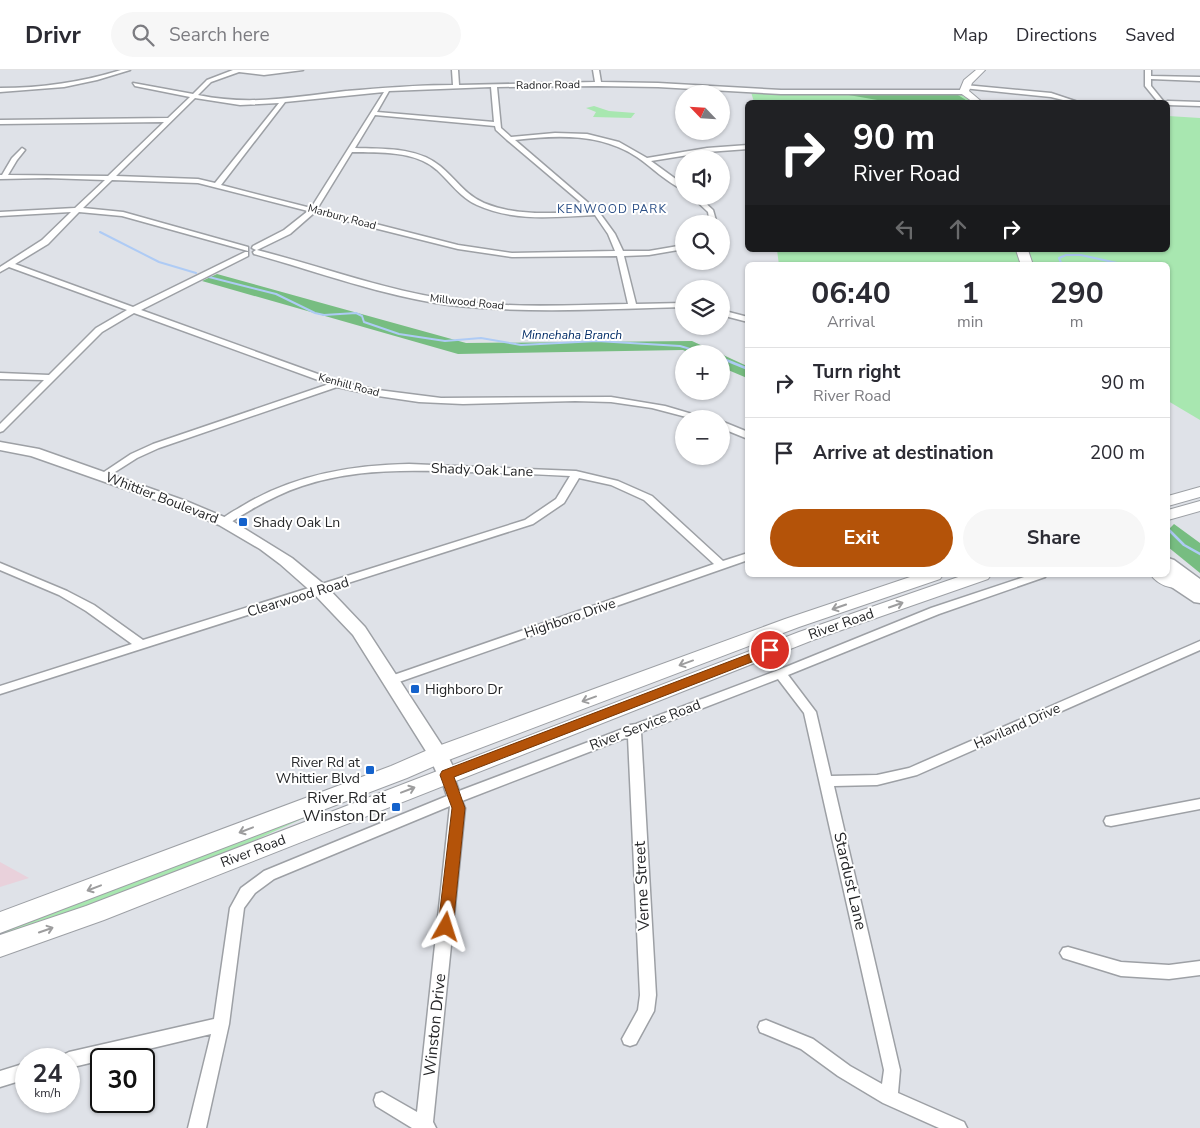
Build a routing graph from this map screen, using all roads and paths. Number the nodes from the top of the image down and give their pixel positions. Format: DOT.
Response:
graph roads {
  1 [pos="96,70"];
  2 [pos="127,70"];
  3 [pos="238,70"];
  4 [pos="300,70"];
  5 [pos="456,70"];
  6 [pos="596,70"];
  7 [pos="981,70"];
  8 [pos="1148,73"];
  9 [pos="113,75"];
  10 [pos="1200,79"];
  11 [pos="209,81"];
  12 [pos="135,84"];
  13 [pos="598,84"];
  14 [pos="456,86"];
  15 [pos="494,86"];
  16 [pos="388,89"];
  17 [pos="964,89"];
  18 [pos="0,90"];
  19 [pos="176,92"];
  20 [pos="194,96"];
  21 [pos="976,100"];
  22 [pos="1068,100"];
  23 [pos="1159,100"];
  24 [pos="283,101"];
  25 [pos="1170,103"];
  26 [pos="1200,104"];
  27 [pos="374,113"];
  28 [pos="170,120"];
  29 [pos="0,122"];
  30 [pos="496,124"];
  31 [pos="509,139"];
  32 [pos="745,147"];
  33 [pos="22,150"];
  34 [pos="352,150"];
  35 [pos="644,160"];
  36 [pos="2,177"];
  37 [pos="112,177"];
  38 [pos="675,182"];
  39 [pos="217,184"];
  40 [pos="704,205"];
  41 [pos="314,209"];
  42 [pos="78,211"];
  43 [pos="597,213"];
  44 [pos="0,214"];
  45 [pos="712,215"];
  46 [pos="675,249"];
  47 [pos="257,250"];
  48 [pos="245,251"];
  49 [pos="620,254"];
  50 [pos="10,264"];
  51 [pos="0,270"];
  52 [pos="632,305"];
  53 [pos="675,305"];
  54 [pos="134,310"];
  55 [pos="730,315"];
  56 [pos="745,319"];
  57 [pos="0,376"];
  58 [pos="50,378"];
  59 [pos="337,384"];
  60 [pos="675,411"];
  61 [pos="730,428"];
  62 [pos="0,429"];
  63 [pos="745,435"];
  64 [pos="0,446"];
  65 [pos="576,474"];
  66 [pos="104,476"];
  67 [pos="1170,500"];
  68 [pos="1187,504"];
  69 [pos="1170,519"];
  70 [pos="224,522"];
  71 [pos="745,557"];
  72 [pos="1170,564"];
  73 [pos="721,565"];
  74 [pos="0,566"];
  75 [pos="928,577"];
  76 [pos="976,577"];
  77 [pos="1035,577"];
  78 [pos="1166,578"];
  79 [pos="1200,587"];
  80 [pos="320,590"];
  81 [pos="1200,598"];
  82 [pos="142,645"];
  83 [pos="1200,645"];
  84 [pos="780,674"];
  85 [pos="392,680"];
  86 [pos="0,690"];
  87 [pos="634,728"];
  88 [pos="442,765"];
  89 [pos="827,781"];
  90 [pos="455,798"];
  91 [pos="1200,804"];
  92 [pos="1111,821"];
  93 [pos="0,923"];
  94 [pos="0,946"];
  95 [pos="1068,953"];
  96 [pos="1200,968"];
  97 [pos="221,1024"];
  98 [pos="766,1028"];
  99 [pos="630,1039"];
  100 [pos="80,1057"];
  101 [pos="15,1074"];
  102 [pos="0,1079"];
  103 [pos="889,1097"];
  104 [pos="382,1100"];
  105 [pos="425,1127"];
  106 [pos="197,1128"];
  107 [pos="958,1128"];
  1 -- 9 [label="street"];
  2 -- 9 [label="street"];
  3 -- 4 [label="street"];
  3 -- 11 [label="street"];
  5 -- 14 [label="street"];
  6 -- 13 [label="street"];
  7 -- 17 [label="main road"];
  8 -- 10 [label="street"];
  8 -- 23 [label="street"];
  9 -- 18 [label="street"];
  11 -- 19 [label="street"];
  11 -- 20 [label="street"];
  12 -- 19 [label="street, Radnor Road"];
  13 -- 15 [label="street, Radnor Road"];
  13 -- 17 [label="street, Radnor Road"];
  14 -- 15 [label="street, Radnor Road"];
  14 -- 16 [label="street, Radnor Road"];
  15 -- 30 [label="street"];
  16 -- 24 [label="street, Radnor Road"];
  16 -- 27 [label="street"];
  17 -- 21 [label="main road"];
  17 -- 22 [label="street, Radnor Road"];
  19 -- 20 [label="street, Radnor Road"];
  20 -- 24 [label="street, Radnor Road"];
  20 -- 28 [label="street"];
  24 -- 39 [label="street"];
  25 -- 26 [label="street"];
  27 -- 30 [label="street"];
  27 -- 34 [label="street"];
  28 -- 29 [label="street"];
  28 -- 37 [label="street"];
  30 -- 31 [label="street"];
  31 -- 35 [label="street"];
  31 -- 43 [label="street"];
  32 -- 35 [label="street"];
  33 -- 36 [label="street"];
  34 -- 41 [label="street"];
  34 -- 43 [label="street"];
  35 -- 38 [label="street"];
  36 -- 37 [label="street, Marbury Road"];
  37 -- 39 [label="street, Marbury Road"];
  37 -- 42 [label="street"];
  39 -- 41 [label="street, Marbury Road"];
  40 -- 45 [label="street"];
  41 -- 47 [label="street"];
  41 -- 49 [label="street, Marbury Road"];
  42 -- 44 [label="street"];
  42 -- 48 [label="street"];
  42 -- 50 [label="street"];
  43 -- 49 [label="street"];
  46 -- 49 [label="street, Marbury Road"];
  47 -- 48 [label="street"];
  47 -- 52 [label="street, Millwood Road"];
  48 -- 54 [label="street"];
  49 -- 52 [label="street"];
  50 -- 51 [label="street"];
  50 -- 54 [label="street, Kenhill Road"];
  52 -- 53 [label="street, Millwood Road"];
  54 -- 58 [label="street"];
  54 -- 59 [label="street, Kenhill Road"];
  55 -- 56 [label="street"];
  57 -- 58 [label="street"];
  58 -- 62 [label="street"];
  59 -- 60 [label="street, Kenhill Road"];
  59 -- 66 [label="street"];
  61 -- 63 [label="street"];
  64 -- 66 [label="street, Whittier Boulevard"];
  65 -- 70 [label="street, Shady Oak Lane"];
  65 -- 73 [label="street, Shady Oak Lane"];
  65 -- 80 [label="street, Clearwood Road"];
  66 -- 70 [label="street, Whittier Boulevard"];
  67 -- 68 [label="main road"];
  68 -- 69 [label="main road"];
  70 -- 80 [label="street, Whittier Boulevard"];
  71 -- 73 [label="street, Highboro Drive"];
  72 -- 79 [label="street"];
  73 -- 85 [label="street, Highboro Drive"];
  74 -- 82 [label="street"];
  75 -- 88 [label="main road, River Road, one-way"];
  88 -- 76 [label="main road, River Road, one-way"];
  77 -- 84 [label="street, River Service Road"];
  78 -- 81 [label="street"];
  80 -- 82 [label="street, Clearwood Road"];
  80 -- 85 [label="street, Whittier Boulevard"];
  82 -- 86 [label="street, Clearwood Road"];
  83 -- 89 [label="street, Haviland Drive"];
  84 -- 87 [label="street, River Service Road"];
  84 -- 89 [label="street, Stardust Lane"];
  85 -- 88 [label="street, Whittier Boulevard"];
  87 -- 90 [label="street, River Service Road"];
  87 -- 99 [label="street, Verne Street"];
  88 -- 90 [label="street, Winston Drive"];
  88 -- 93 [label="main road, River Road, one-way"];
  94 -- 88 [label="main road, River Road, one-way"];
  89 -- 103 [label="street, Stardust Lane"];
  90 -- 97 [label="street, River Service Road"];
  90 -- 105 [label="street, Winston Drive"];
  91 -- 92 [label="street"];
  95 -- 96 [label="street"];
  97 -- 100 [label="street"];
  97 -- 106 [label="street"];
  98 -- 103 [label="street"];
  101 -- 102 [label="street"];
  103 -- 107 [label="street"];
  104 -- 105 [label="street"];
}
